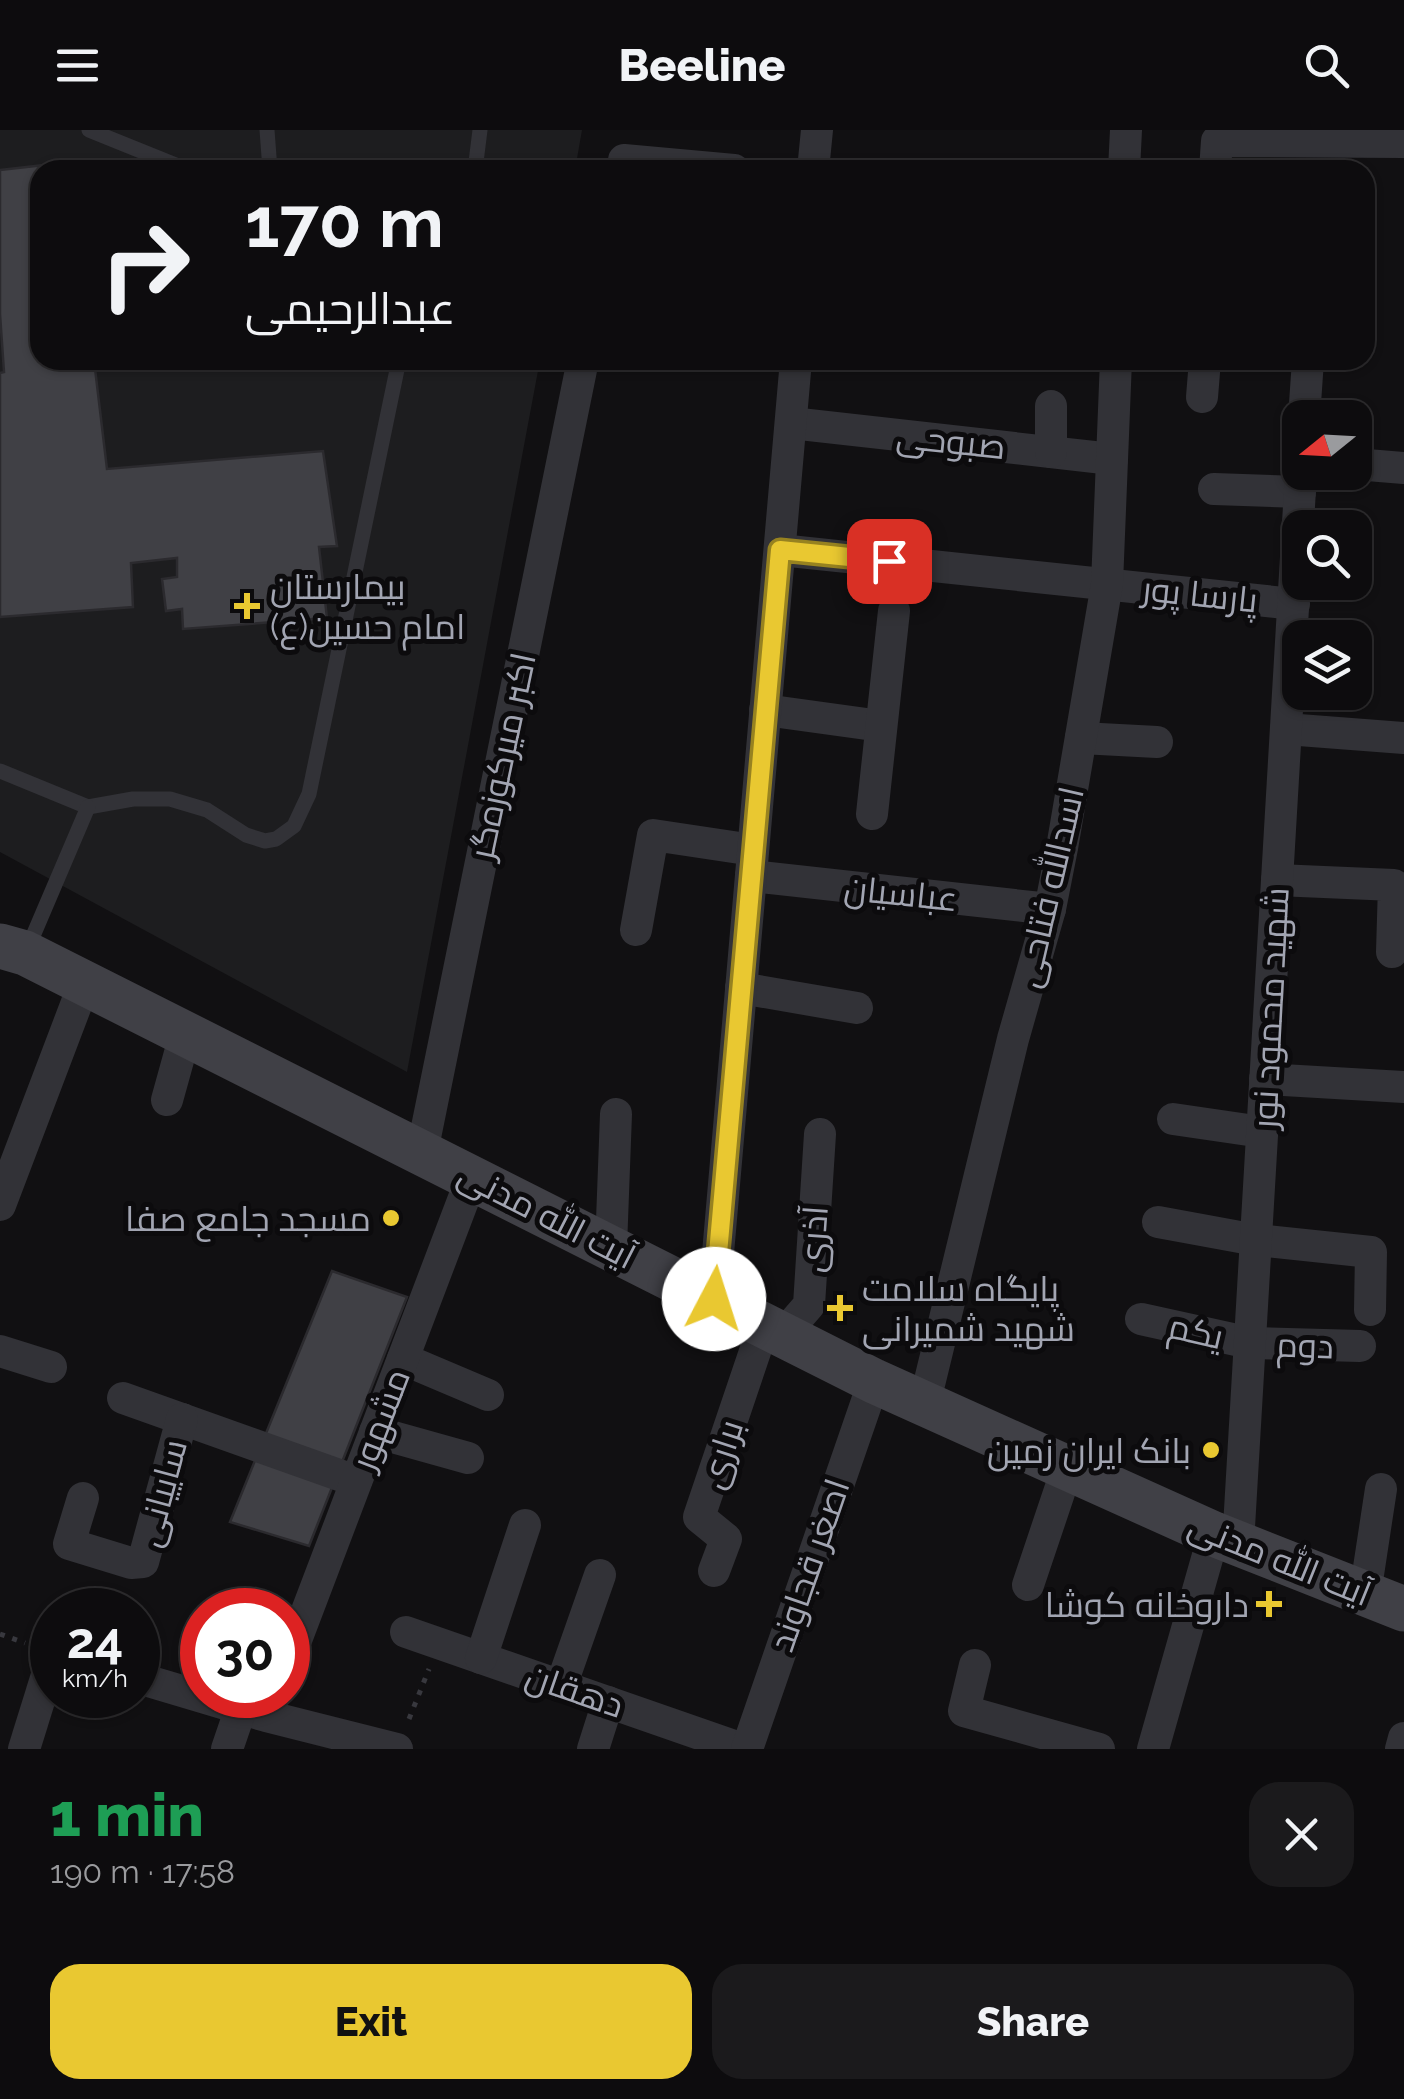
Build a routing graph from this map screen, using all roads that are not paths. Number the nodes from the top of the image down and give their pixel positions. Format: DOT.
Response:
graph roads {
  1 [pos="89,130"];
  2 [pos="267,130"];
  3 [pos="480,130"];
  4 [pos="817,130"];
  5 [pos="1126,130"];
  6 [pos="1385,138"];
  7 [pos="625,154"];
  8 [pos="1320,155"];
  9 [pos="163,160"];
  10 [pos="269,160"];
  11 [pos="476,160"];
  12 [pos="666,160"];
  13 [pos="814,160"];
  14 [pos="1124,160"];
  15 [pos="1216,160"];
  16 [pos="397,370"];
  17 [pos="581,370"];
  18 [pos="795,370"];
  19 [pos="1116,370"];
  20 [pos="1203,370"];
  21 [pos="1307,370"];
  22 [pos="1202,397"];
  23 [pos="1305,400"];
  24 [pos="1051,406"];
  25 [pos="791,424"];
  26 [pos="1050,452"];
  27 [pos="1112,458"];
  28 [pos="1372,465"];
  29 [pos="1404,468"];
  30 [pos="1282,483"];
  31 [pos="1214,488"];
  32 [pos="1301,490"];
  33 [pos="780,550"];
  34 [pos="1106,584"];
  35 [pos="1294,604"];
  36 [pos="894,611"];
  37 [pos="765,710"];
  38 [pos="881,726"];
  39 [pos="1286,729"];
  40 [pos="1081,738"];
  41 [pos="1404,738"];
  42 [pos="1156,742"];
  43 [pos="0,772"];
  44 [pos="88,807"];
  45 [pos="872,814"];
  46 [pos="752,863"];
  47 [pos="1277,880"];
  48 [pos="1050,908"];
  49 [pos="636,930"];
  50 [pos="8,943"];
  51 [pos="1392,952"];
  52 [pos="84,984"];
  53 [pos="741,988"];
  54 [pos="857,1008"];
  55 [pos="185,1035"];
  56 [pos="1265,1079"];
  57 [pos="1404,1087"];
  58 [pos="168,1100"];
  59 [pos="616,1114"];
  60 [pos="1173,1119"];
  61 [pos="1262,1132"];
  62 [pos="820,1134"];
  63 [pos="422,1152"];
  64 [pos="472,1177"];
  65 [pos="0,1205"];
  66 [pos="1158,1222"];
  67 [pos="1256,1240"];
  68 [pos="611,1247"];
  69 [pos="714,1299"];
  70 [pos="1370,1310"];
  71 [pos="1141,1319"];
  72 [pos="774,1330"];
  73 [pos="1250,1344"];
  74 [pos="1360,1346"];
  75 [pos="0,1351"];
  76 [pos="403,1360"];
  77 [pos="51,1367"];
  78 [pos="874,1381"];
  79 [pos="488,1395"];
  80 [pos="123,1398"];
  81 [pos="924,1405"];
  82 [pos="182,1419"];
  83 [pos="375,1432"];
  84 [pos="468,1458"];
  85 [pos="1067,1469"];
  86 [pos="356,1481"];
  87 [pos="1381,1489"];
  88 [pos="83,1498"];
  89 [pos="525,1525"];
  90 [pos="1226,1539"];
  91 [pos="714,1571"];
  92 [pos="600,1575"];
  93 [pos="1028,1585"];
  94 [pos="1385,1601"];
  95 [pos="310,1603"];
  96 [pos="406,1632"];
  97 [pos="481,1658"];
  98 [pos="975,1665"];
  99 [pos="562,1686"];
  100 [pos="608,1702"];
  101 [pos="34,1718"];
  102 [pos="252,1718"];
  103 [pos="310,1718"];
  104 [pos="1004,1736"];
  105 [pos="1404,1738"];
  106 [pos="401,1740"];
  107 [pos="25,1749"];
  108 [pos="227,1749"];
  109 [pos="594,1749"];
  110 [pos="745,1749"];
  111 [pos="1099,1749"];
  112 [pos="1152,1749"];
  113 [pos="1401,1749"];
  1 -- 9 [label="lane"];
  2 -- 10 [label="lane"];
  3 -- 11 [label="lane"];
  4 -- 13 [label="street"];
  5 -- 14 [label="street"];
  6 -- 8 [label="street"];
  7 -- 12 [label="street"];
  8 -- 15 [label="street"];
  16 -- 44 [label="lane"];
  17 -- 63 [label="street, اکبر میرکوزه‌گر"];
  18 -- 25 [label="street"];
  19 -- 27 [label="street, اسدالله فتاحی"];
  20 -- 22 [label="street"];
  21 -- 23 [label="street"];
  24 -- 26 [label="street"];
  25 -- 26 [label="street, صبوحی"];
  25 -- 33 [label="street"];
  26 -- 27 [label="street, صبوحی"];
  27 -- 34 [label="street, اسدالله فتاحی"];
  28 -- 29 [label="street"];
  30 -- 31 [label="street"];
  32 -- 35 [label="street, شهید محمود نور"];
  33 -- 34 [label="street, پارسا پور"];
  33 -- 37 [label="street"];
  34 -- 35 [label="street, پارسا پور"];
  34 -- 40 [label="street, اسدالله فتاحی"];
  35 -- 39 [label="street, شهید محمود نور"];
  36 -- 38 [label="street"];
  37 -- 38 [label="street"];
  37 -- 46 [label="street"];
  38 -- 45 [label="street"];
  39 -- 41 [label="street"];
  39 -- 47 [label="street, شهید محمود نور"];
  40 -- 42 [label="street"];
  40 -- 48 [label="street, اسدالله فتاحی"];
  43 -- 44 [label="lane"];
  44 -- 50 [label="lane"];
  46 -- 48 [label="street, عباسیان"];
  46 -- 49 [label="street, عباسیان"];
  46 -- 53 [label="street"];
  47 -- 51 [label="street"];
  47 -- 56 [label="street, شهید محمود نور"];
  48 -- 81 [label="street, اسدالله فتاحی"];
  50 -- 52 [label="main road, آیت الله مدنی"];
  52 -- 55 [label="main road, آیت الله مدنی"];
  52 -- 65 [label="street"];
  53 -- 54 [label="street"];
  53 -- 69 [label="street"];
  55 -- 58 [label="street"];
  55 -- 63 [label="main road, آیت الله مدنی"];
  56 -- 57 [label="street"];
  56 -- 61 [label="street, شهید محمود نور"];
  59 -- 68 [label="street"];
  60 -- 61 [label="street"];
  61 -- 67 [label="street, شهید محمود نور"];
  62 -- 72 [label="street, آذری"];
  63 -- 64 [label="main road, آیت الله مدنی"];
  64 -- 68 [label="main road, آیت الله مدنی"];
  64 -- 76 [label="street, مشهور"];
  66 -- 67 [label="street"];
  67 -- 70 [label="street"];
  67 -- 73 [label="street, شهید محمود نور"];
  68 -- 69 [label="main road, آیت الله مدنی"];
  69 -- 72 [label="main road, آیت الله مدنی"];
  71 -- 73 [label="street, یکم"];
  72 -- 78 [label="main road, آیت الله مدنی"];
  72 -- 91 [label="street, براری"];
  73 -- 74 [label="street, دوم"];
  73 -- 90 [label="street, شهید محمود نور"];
  75 -- 77 [label="street"];
  76 -- 79 [label="street"];
  76 -- 83 [label="street, مشهور"];
  78 -- 81 [label="main road, آیت الله مدنی"];
  78 -- 110 [label="street, اصغر قجاوند"];
  80 -- 82 [label="street, ساییانی"];
  81 -- 85 [label="main road, آیت الله مدنی"];
  82 -- 86 [label="street, ساییانی"];
  82 -- 88 [label="street, ساییانی"];
  83 -- 84 [label="street"];
  83 -- 86 [label="street, مشهور"];
  85 -- 90 [label="main road, آیت الله مدنی"];
  85 -- 93 [label="street"];
  86 -- 95 [label="street, مشهور"];
  87 -- 94 [label="street"];
  89 -- 97 [label="street"];
  90 -- 94 [label="main road, آیت الله مدنی"];
  90 -- 112 [label="street, شهید محمود نور"];
  92 -- 99 [label="street"];
  96 -- 97 [label="street, دهقان"];
  97 -- 99 [label="street, دهقان"];
  98 -- 104 [label="street"];
  99 -- 100 [label="street, دهقان"];
  100 -- 109 [label="street"];
  100 -- 110 [label="street, دهقان"];
  101 -- 107 [label="street"];
  102 -- 108 [label="street"];
  103 -- 106 [label="street"];
  104 -- 111 [label="street"];
  105 -- 113 [label="street"];
}
